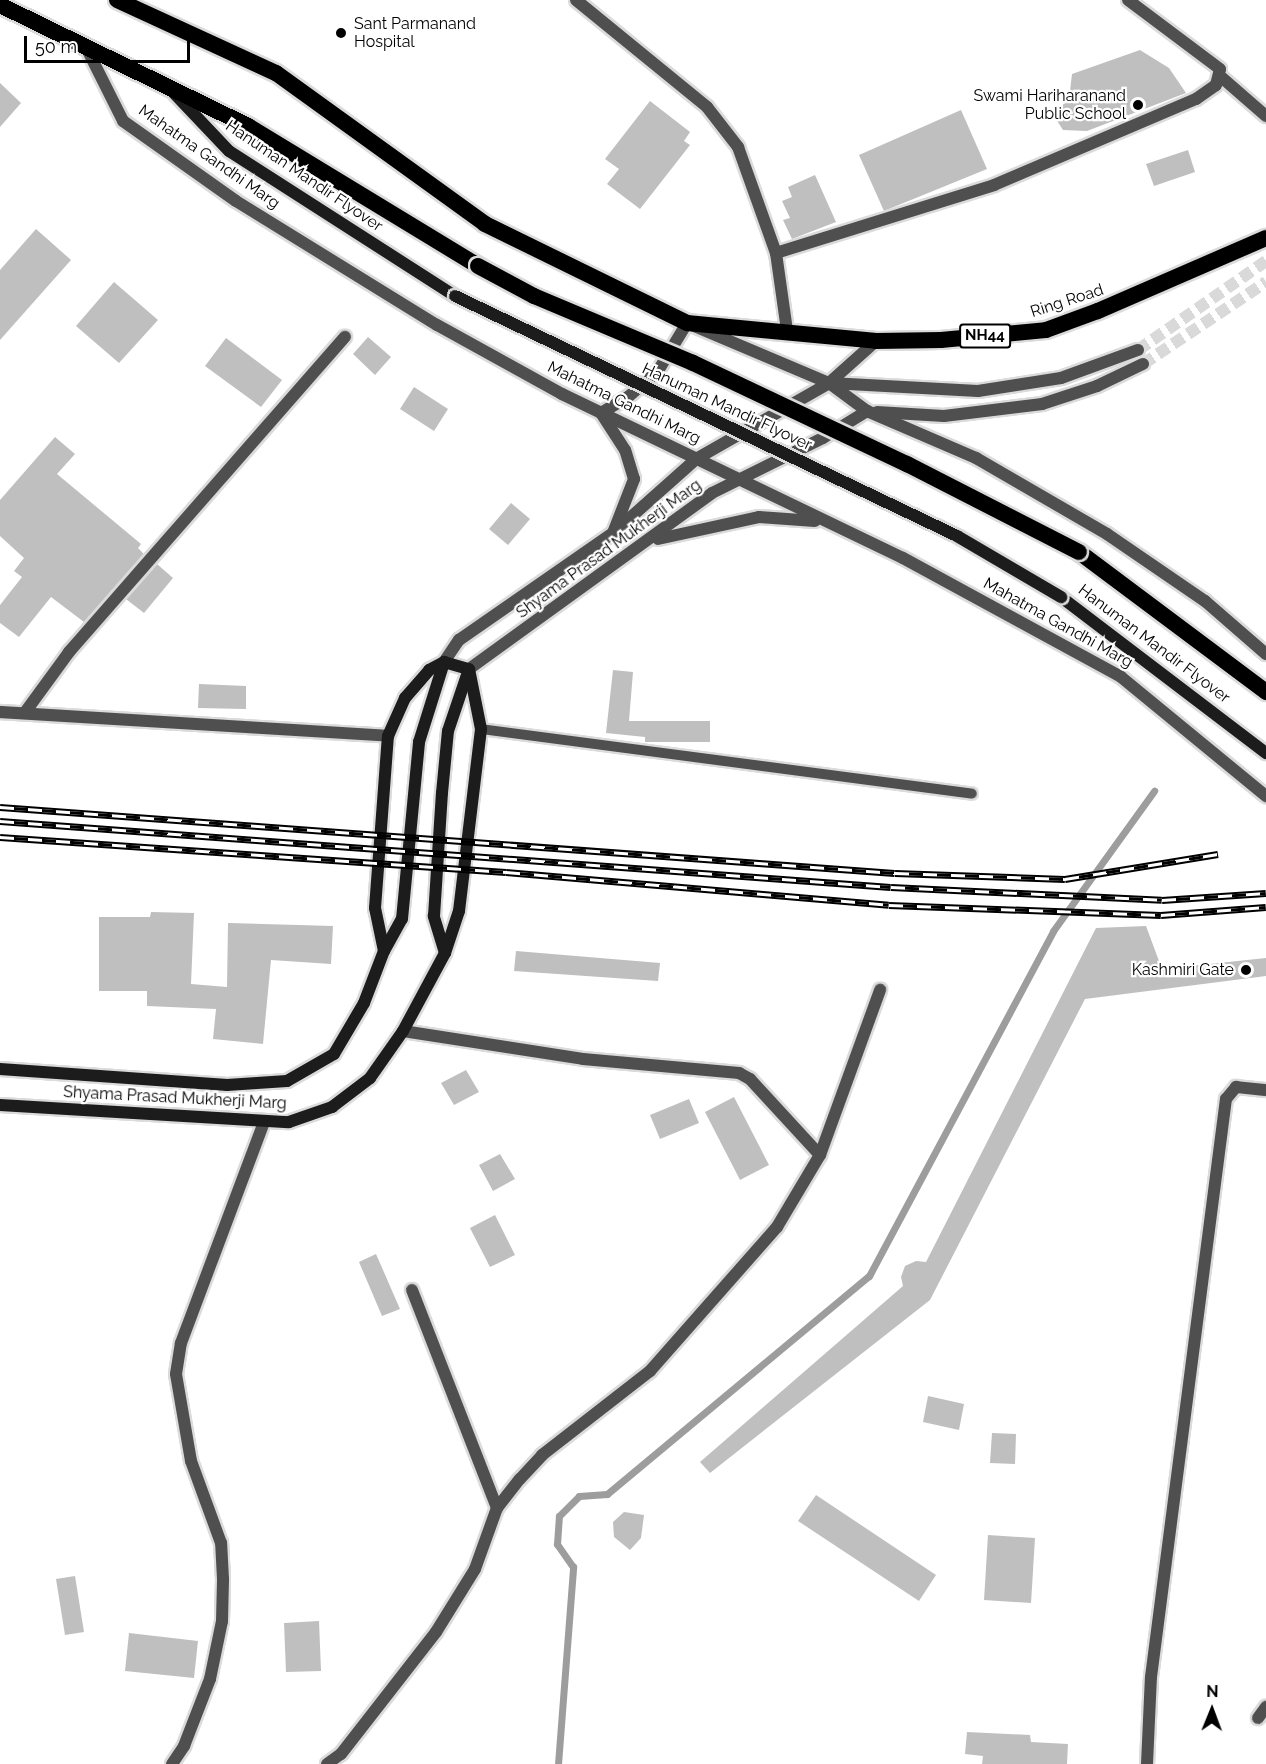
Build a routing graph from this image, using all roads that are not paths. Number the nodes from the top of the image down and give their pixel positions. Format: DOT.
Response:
graph roads {
  1 [pos="117,0"];
  2 [pos="576,0"];
  3 [pos="1128,0"];
  4 [pos="0,5"];
  5 [pos="87,49"];
  6 [pos="1220,76"];
  7 [pos="171,90"];
  8 [pos="1266,116"];
  9 [pos="1266,238"];
  10 [pos="776,254"];
  11 [pos="687,323"];
  12 [pos="787,330"];
  13 [pos="345,337"];
  14 [pos="876,341"];
  15 [pos="1138,350"];
  16 [pos="1143,364"];
  17 [pos="829,383"];
  18 [pos="867,411"];
  19 [pos="601,413"];
  20 [pos="696,459"];
  21 [pos="741,480"];
  22 [pos="822,522"];
  23 [pos="613,533"];
  24 [pos="651,541"];
  25 [pos="1266,654"];
  26 [pos="444,662"];
  27 [pos="469,669"];
  28 [pos="1266,692"];
  29 [pos="26,711"];
  30 [pos="0,712"];
  31 [pos="481,729"];
  32 [pos="388,736"];
  33 [pos="1266,753"];
  34 [pos="972,794"];
  35 [pos="1266,796"];
  36 [pos="384,951"];
  37 [pos="445,953"];
  38 [pos="880,990"];
  39 [pos="403,1031"];
  40 [pos="0,1068"];
  41 [pos="1266,1090"];
  42 [pos="1,1106"];
  43 [pos="264,1122"];
  44 [pos="820,1155"];
  45 [pos="412,1290"];
  46 [pos="497,1508"];
  47 [pos="1266,1707"];
  48 [pos="1258,1718"];
  49 [pos="172,1764"];
  50 [pos="327,1764"];
  51 [pos="1147,1764"];
  1 -- 11 [label="highway"];
  2 -- 10 [label="street"];
  3 -- 6 [label="street"];
  4 -- 5 [label="highway"];
  5 -- 7 [label="highway"];
  5 -- 19 [label="street, Mahatma Gandhi Marg"];
  6 -- 8 [label="street"];
  6 -- 10 [label="street"];
  7 -- 28 [label="highway, Hanuman Mandir Flyover, bridge"];
  7 -- 33 [label="main road, Hanuman Mandir Flyover, bridge"];
  9 -- 14 [label="highway, Ring Road / NH44"];
  10 -- 12 [label="street"];
  11 -- 12 [label="highway, Ring Road / NH44"];
  11 -- 17 [label="street"];
  11 -- 19 [label="street"];
  12 -- 14 [label="highway, Ring Road / NH44"];
  13 -- 29 [label="street"];
  14 -- 17 [label="street, Shyama Prasad Mukherji Marg"];
  15 -- 17 [label="street"];
  16 -- 18 [label="street"];
  17 -- 18 [label="street"];
  17 -- 20 [label="street, Shyama Prasad Mukherji Marg"];
  18 -- 21 [label="street, Shyama Prasad Mukherji Marg"];
  18 -- 25 [label="street"];
  19 -- 20 [label="street, Mahatma Gandhi Marg"];
  19 -- 23 [label="street"];
  20 -- 21 [label="street, Mahatma Gandhi Marg"];
  20 -- 23 [label="street, Shyama Prasad Mukherji Marg"];
  21 -- 22 [label="street, Mahatma Gandhi Marg"];
  21 -- 24 [label="street, Shyama Prasad Mukherji Marg"];
  22 -- 24 [label="street"];
  22 -- 35 [label="street, Mahatma Gandhi Marg"];
  23 -- 26 [label="street, Shyama Prasad Mukherji Marg"];
  24 -- 27 [label="street, Shyama Prasad Mukherji Marg"];
  26 -- 27 [label="main road"];
  26 -- 32 [label="main road, Shyama Prasad Mukherji Marg"];
  26 -- 36 [label="main road, Shyama Prasad Mukherji Marg"];
  27 -- 31 [label="main road, Shyama Prasad Mukherji Marg"];
  27 -- 37 [label="main road"];
  29 -- 30 [label="street"];
  29 -- 32 [label="street"];
  31 -- 34 [label="lane"];
  31 -- 37 [label="main road, Shyama Prasad Mukherji Marg"];
  32 -- 36 [label="main road, Shyama Prasad Mukherji Marg"];
  36 -- 40 [label="main road, Shyama Prasad Mukherji Marg"];
  37 -- 39 [label="main road, Shyama Prasad Mukherji Marg"];
  38 -- 44 [label="street"];
  39 -- 43 [label="main road, Shyama Prasad Mukherji Marg"];
  39 -- 44 [label="street"];
  41 -- 51 [label="street"];
  42 -- 43 [label="main road, Shyama Prasad Mukherji Marg"];
  43 -- 49 [label="street"];
  44 -- 46 [label="street"];
  45 -- 46 [label="street"];
  46 -- 50 [label="street"];
  47 -- 48 [label="street"];
}
